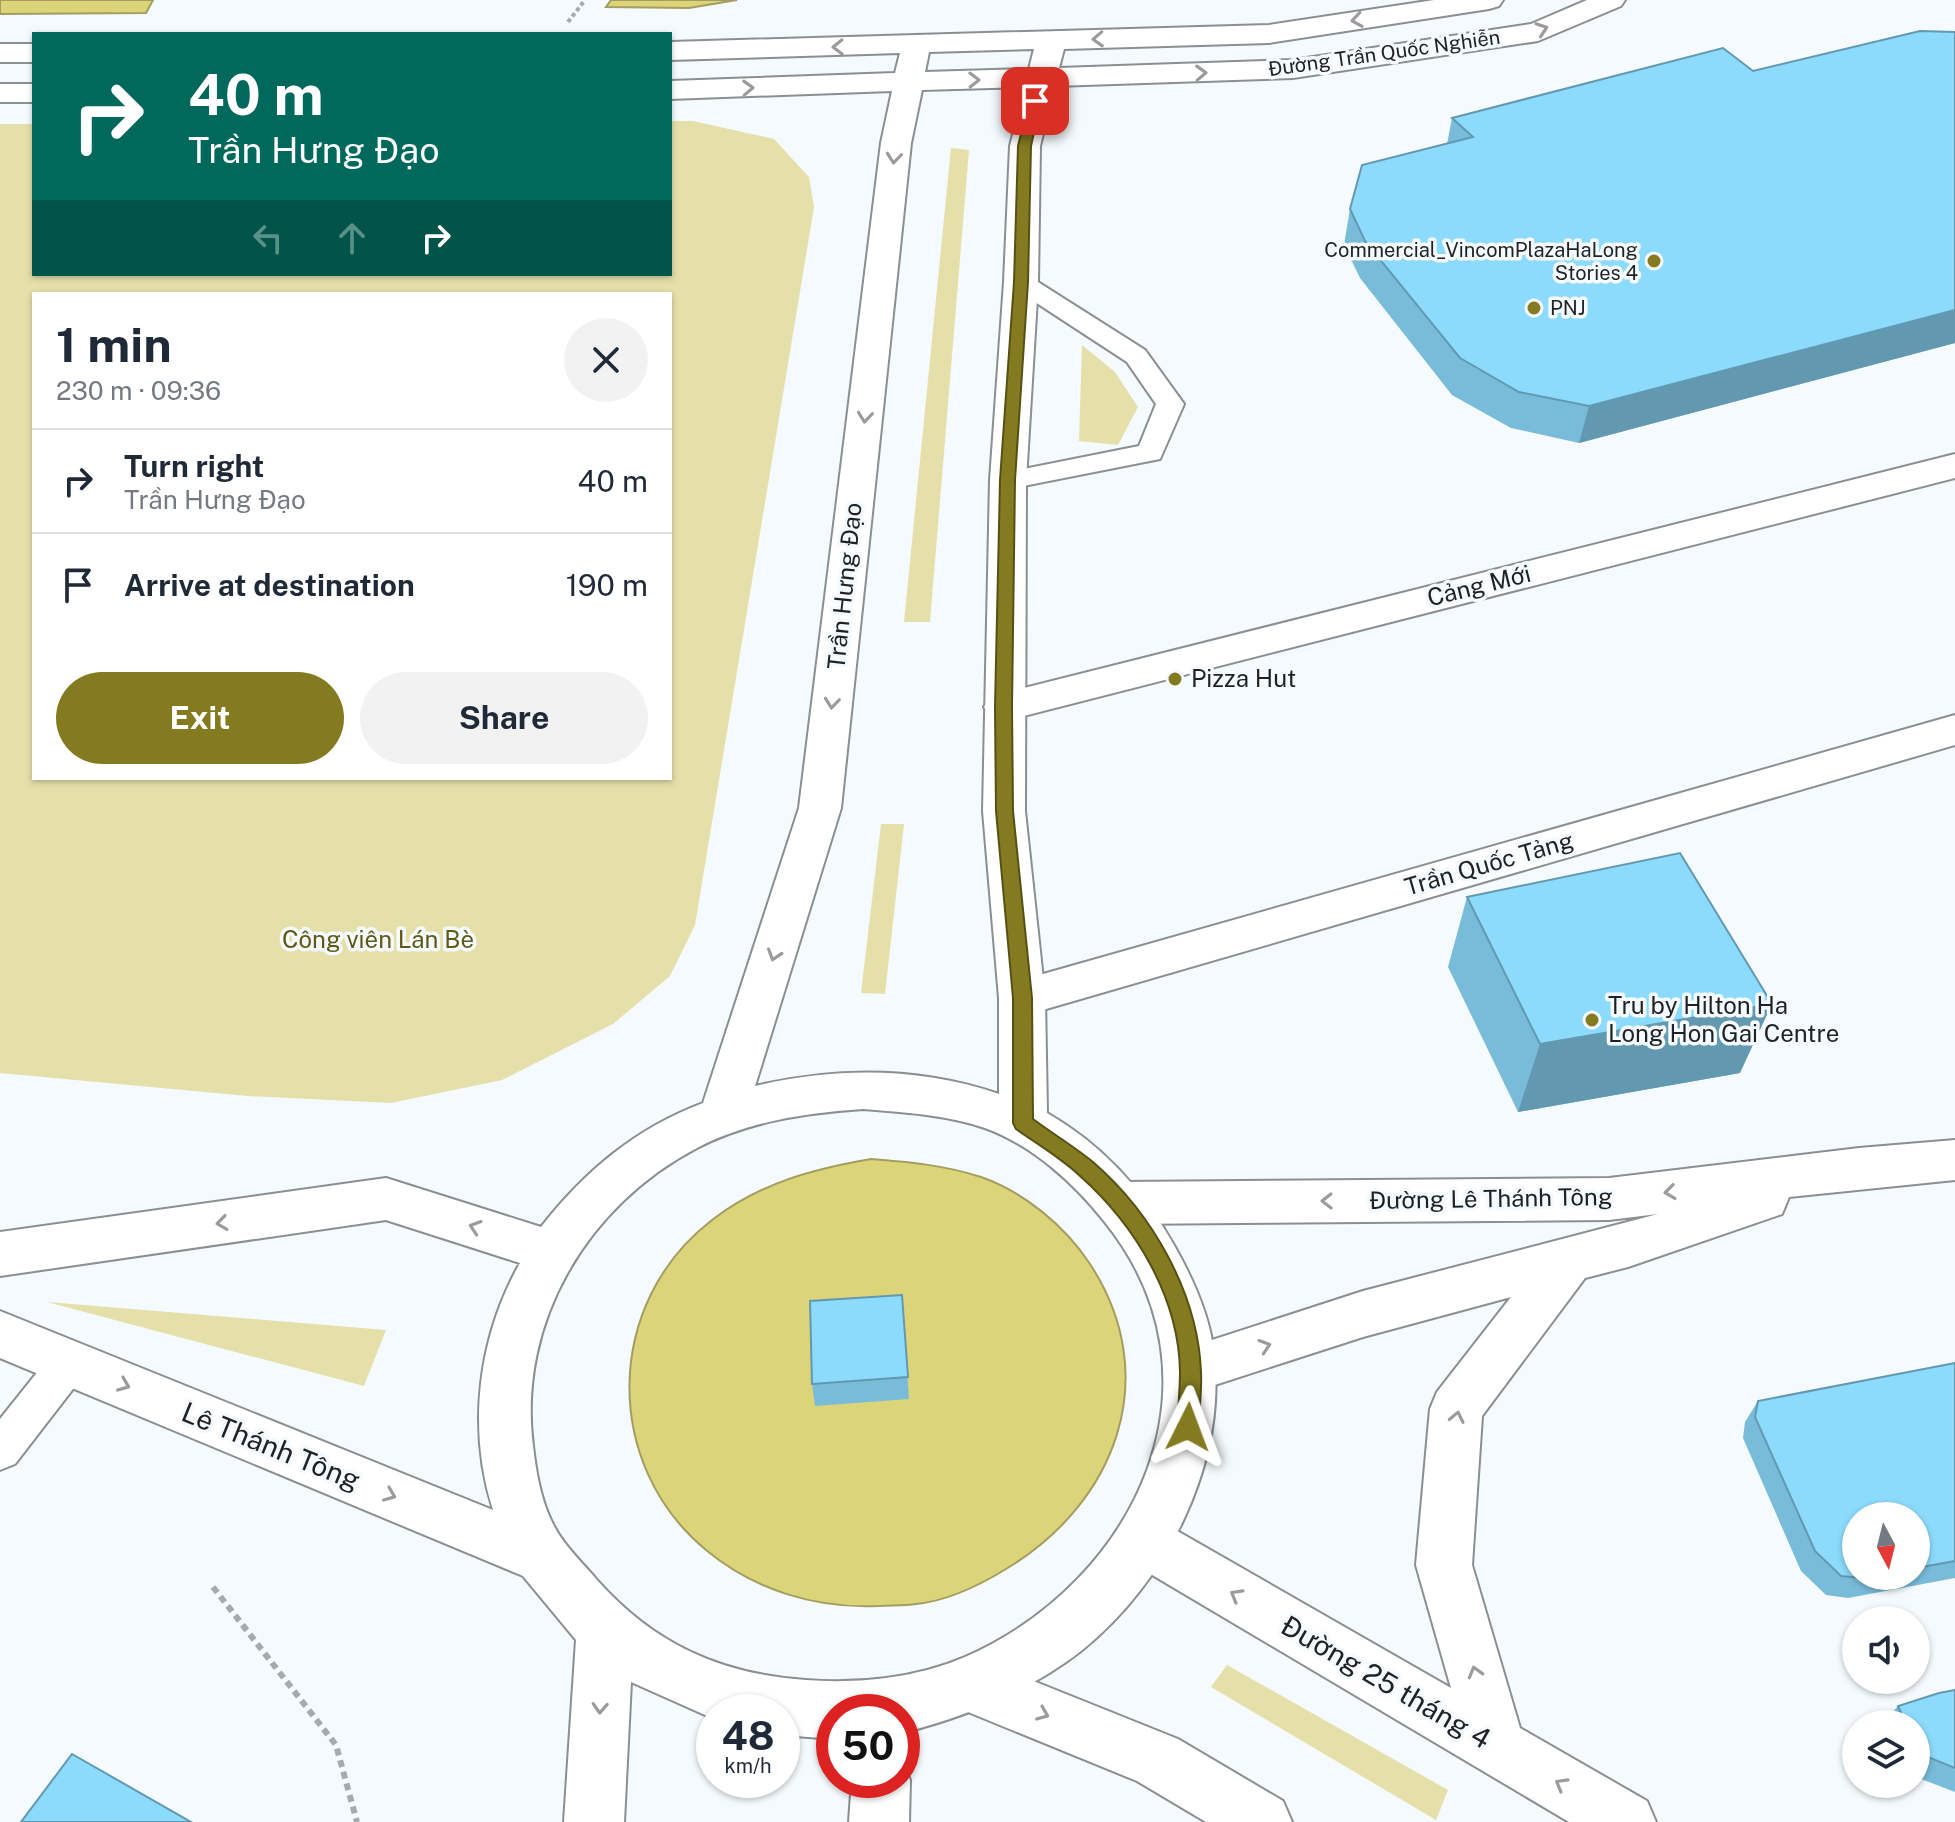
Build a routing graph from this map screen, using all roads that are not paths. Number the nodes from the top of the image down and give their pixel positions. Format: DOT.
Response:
graph roads {
  1 [pos="1489,0"];
  2 [pos="1611,0"];
  3 [pos="1051,41"];
  4 [pos="672,51"];
  5 [pos="0,53"];
  6 [pos="32,53"];
  7 [pos="913,64"];
  8 [pos="1040,79"];
  9 [pos="672,90"];
  10 [pos="0,93"];
  11 [pos="32,93"];
  12 [pos="1021,282"];
  13 [pos="1955,466"];
  14 [pos="1008,480"];
  15 [pos="1004,707"];
  16 [pos="1955,730"];
  17 [pos="1022,998"];
  18 [pos="723,1114"];
  19 [pos="1023,1123"];
  20 [pos="1955,1160"];
  21 [pos="1859,1168"];
  22 [pos="1121,1203"];
  23 [pos="550,1251"];
  24 [pos="0,1254"];
  25 [pos="1571,1258"];
  26 [pos="0,1334"];
  27 [pos="69,1363"];
  28 [pos="1190,1370"];
  29 [pos="0,1451"];
  30 [pos="1146,1542"];
  31 [pos="542,1557"];
  32 [pos="605,1630"];
  33 [pos="971,1685"];
  34 [pos="920,1700"];
  35 [pos="816,1709"];
  36 [pos="1497,1747"];
  37 [pos="880,1798"];
  38 [pos="594,1822"];
  39 [pos="879,1822"];
  40 [pos="1262,1822"];
  41 [pos="1626,1822"];
  1 -- 3 [label="main road, Đường Trần Quốc Nghiễn, one-way"];
  8 -- 2 [label="main road, Đường Trần Quốc Nghiễn, one-way"];
  3 -- 7 [label="main road, Đường Trần Quốc Nghiễn"];
  3 -- 8 [label="main road"];
  7 -- 4 [label="main road, Đường Trần Quốc Nghiễn, one-way"];
  5 -- 6 [label="main road"];
  7 -- 8 [label="main road, Đường Trần Quốc Nghiễn, one-way"];
  9 -- 7 [label="main road, Đường Trần Quốc Nghiễn, one-way"];
  7 -- 18 [label="main road, Trần Hưng Đạo, one-way"];
  8 -- 12 [label="main road"];
  10 -- 11 [label="main road"];
  12 -- 14 [label="main road"];
  12 -- 14 [label="lane"];
  13 -- 15 [label="main road, Cảng Mới"];
  14 -- 15 [label="main road"];
  15 -- 17 [label="main road"];
  16 -- 17 [label="main road, Trần Quốc Tảng"];
  17 -- 19 [label="main road"];
  18 -- 19 [label="main road"];
  18 -- 23 [label="main road"];
  19 -- 22 [label="main road"];
  20 -- 21 [label="main road, Đường Lê Thánh Tông"];
  21 -- 22 [label="main road, Đường Lê Thánh Tông, one-way"];
  21 -- 25 [label="main road, Đường Lê Thánh Tông"];
  22 -- 28 [label="main road"];
  23 -- 24 [label="main road, one-way"];
  23 -- 31 [label="main road"];
  28 -- 25 [label="main road, Đường Lê Thánh Tông, one-way"];
  36 -- 25 [label="main road, one-way"];
  26 -- 27 [label="main road, Lê Thánh Tông"];
  27 -- 29 [label="lane"];
  27 -- 31 [label="main road, Lê Thánh Tông, one-way"];
  28 -- 30 [label="main road"];
  30 -- 33 [label="main road"];
  36 -- 30 [label="main road, Đường 25 tháng 4, one-way"];
  31 -- 32 [label="main road"];
  32 -- 35 [label="main road"];
  32 -- 38 [label="main road, one-way"];
  33 -- 34 [label="main road"];
  33 -- 40 [label="main road, one-way"];
  41 -- 36 [label="main road, Đường 25 tháng 4, one-way"];
  37 -- 39 [label="main road"];
}
